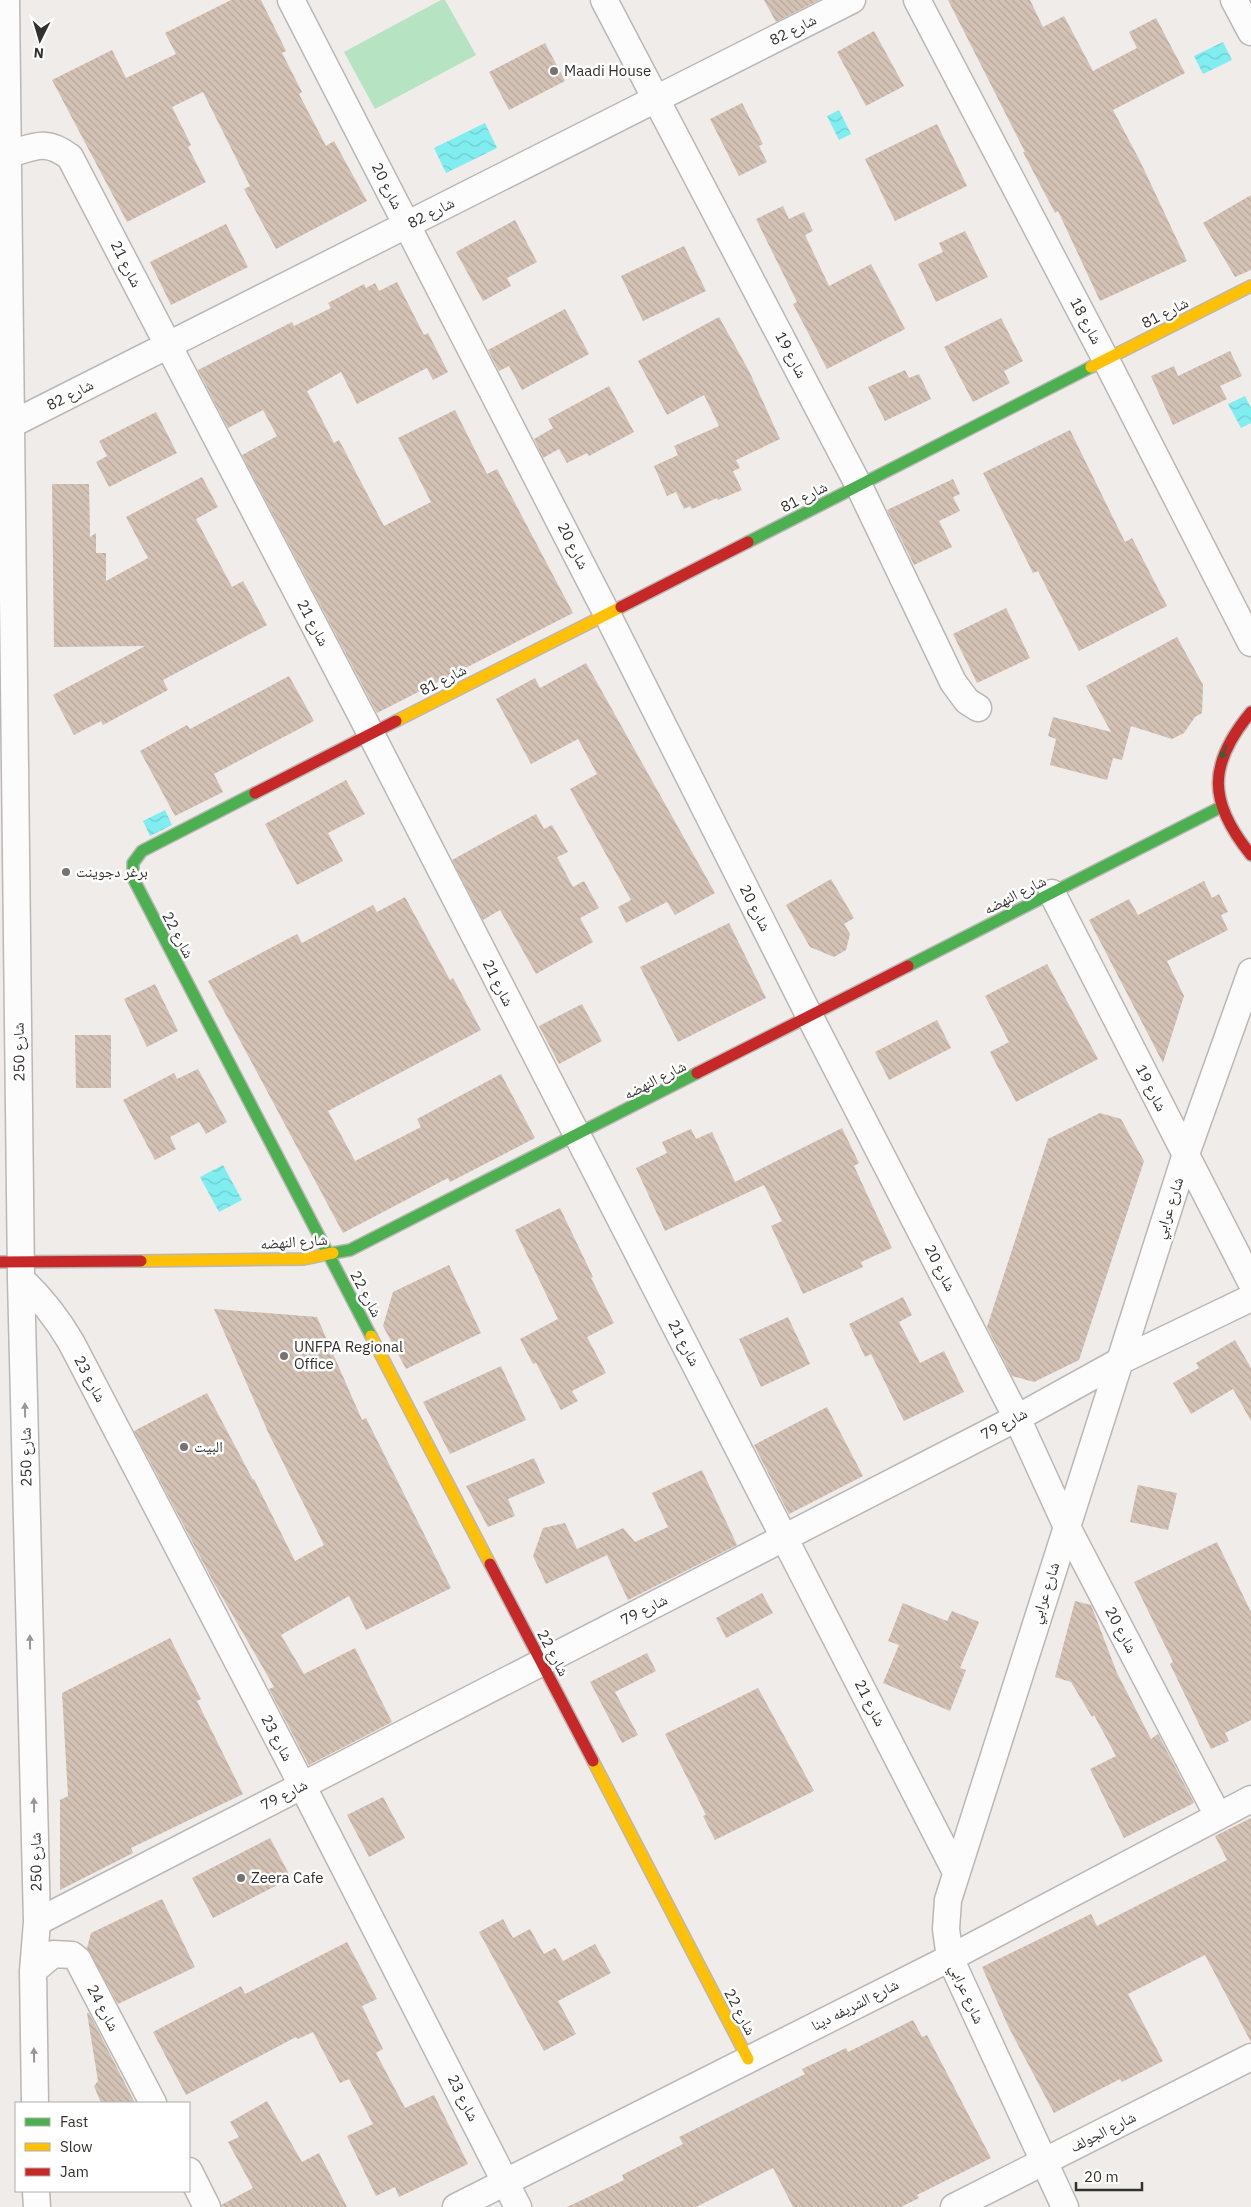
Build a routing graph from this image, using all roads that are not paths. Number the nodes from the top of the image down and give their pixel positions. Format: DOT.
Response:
graph roads {
  1 [pos="6,0"];
  2 [pos="291,0"];
  3 [pos="604,0"];
  4 [pos="852,0"];
  5 [pos="918,0"];
  6 [pos="1234,0"];
  7 [pos="1251,32"];
  8 [pos="656,99"];
  9 [pos="6,155"];
  10 [pos="407,225"];
  11 [pos="1251,286"];
  12 [pos="168,345"];
  13 [pos="1106,360"];
  14 [pos="10,425"];
  15 [pos="859,486"];
  16 [pos="608,614"];
  17 [pos="1251,643"];
  18 [pos="978,708"];
  19 [pos="1251,712"];
  20 [pos="371,734"];
  21 [pos="1221,807"];
  22 [pos="1251,854"];
  23 [pos="1052,893"];
  24 [pos="1251,972"];
  25 [pos="810,1017"];
  26 [pos="576,1137"];
  27 [pos="1186,1157"];
  28 [pos="329,1255"];
  29 [pos="14,1258"];
  30 [pos="1251,1282"];
  31 [pos="1251,1298"];
  32 [pos="1120,1360"];
  33 [pos="1017,1418"];
  34 [pos="1067,1526"];
  35 [pos="785,1537"];
  36 [pos="541,1662"];
  37 [pos="302,1785"];
  38 [pos="1251,1799"];
  39 [pos="1218,1816"];
  40 [pos="956,1872"];
  41 [pos="37,1922"];
  42 [pos="950,1958"];
  43 [pos="33,1971"];
  44 [pos="1251,2057"];
  45 [pos="748,2059"];
  46 [pos="35,2102"];
  47 [pos="152,2102"];
  48 [pos="1042,2162"];
  49 [pos="190,2173"];
  50 [pos="505,2182"];
  51 [pos="36,2192"];
  52 [pos="37,2207"];
  53 [pos="207,2207"];
  54 [pos="456,2207"];
  55 [pos="518,2207"];
  56 [pos="954,2207"];
  57 [pos="1065,2207"];
  1 -- 9 [label="street, شارع 250"];
  2 -- 10 [label="street, شارع 20"];
  3 -- 8 [label="street, شارع 19"];
  4 -- 8 [label="street, شارع 82"];
  5 -- 13 [label="street, شارع 18"];
  6 -- 7 [label="street"];
  8 -- 10 [label="street, شارع 82"];
  8 -- 15 [label="street, شارع 19"];
  9 -- 12 [label="street, شارع 21"];
  9 -- 14 [label="street, شارع 250"];
  10 -- 12 [label="street, شارع 82"];
  10 -- 16 [label="street, شارع 20"];
  11 -- 13 [label="street, شارع 81"];
  12 -- 14 [label="street, شارع 82"];
  12 -- 20 [label="street, شارع 21"];
  13 -- 15 [label="street, شارع 81"];
  13 -- 17 [label="street, شارع 18"];
  14 -- 29 [label="street, شارع 250"];
  15 -- 16 [label="street, شارع 81"];
  15 -- 18 [label="street, شارع 19"];
  16 -- 20 [label="street, شارع 81"];
  16 -- 25 [label="street, شارع 20"];
  19 -- 21 [label="street, one-way"];
  20 -- 26 [label="street, شارع 21"];
  20 -- 28 [label="street, شارع 22"];
  21 -- 22 [label="street"];
  21 -- 23 [label="street, شارع النهضه"];
  23 -- 25 [label="street, شارع النهضه"];
  23 -- 27 [label="street, شارع 19"];
  24 -- 27 [label="street, شارع عرابي"];
  25 -- 26 [label="street, شارع النهضه"];
  25 -- 33 [label="street, شارع 20"];
  26 -- 28 [label="street, شارع النهضه"];
  26 -- 35 [label="street, شارع 21"];
  27 -- 30 [label="street, شارع 19"];
  27 -- 32 [label="street, شارع عرابي"];
  28 -- 29 [label="street, شارع النهضه"];
  28 -- 36 [label="street, شارع 22"];
  29 -- 37 [label="street, شارع 23"];
  41 -- 29 [label="street, شارع 250, one-way"];
  31 -- 32 [label="street, شارع 79"];
  32 -- 33 [label="street, شارع 79"];
  32 -- 34 [label="street, شارع عرابي"];
  33 -- 34 [label="street, شارع 20"];
  33 -- 35 [label="street, شارع 79"];
  34 -- 39 [label="street, شارع 20"];
  34 -- 40 [label="street, شارع عرابي"];
  35 -- 36 [label="street, شارع 79"];
  35 -- 40 [label="street, شارع 21"];
  36 -- 37 [label="street, شارع 79"];
  36 -- 45 [label="street, شارع 22"];
  37 -- 41 [label="street, شارع 79"];
  37 -- 50 [label="street, شارع 23"];
  38 -- 39 [label="street, شارع الشريفه دينا"];
  39 -- 42 [label="street, شارع الشريفه دينا"];
  40 -- 42 [label="street, شارع عرابي"];
  41 -- 43 [label="street, شارع 250"];
  42 -- 45 [label="street, شارع الشريفه دينا"];
  42 -- 48 [label="street, شارع عرابي"];
  46 -- 43 [label="street, شارع 250, one-way"];
  43 -- 47 [label="street, شارع 24"];
  44 -- 48 [label="street, شارع الجولف"];
  45 -- 50 [label="street, شارع الشريفه دينا"];
  48 -- 56 [label="street, شارع الجولف"];
  48 -- 57 [label="street, شارع عرابي"];
  49 -- 53 [label="street"];
  50 -- 54 [label="street, شارع الشريفه دينا"];
  50 -- 55 [label="street, شارع 23"];
  51 -- 52 [label="street"];
}
